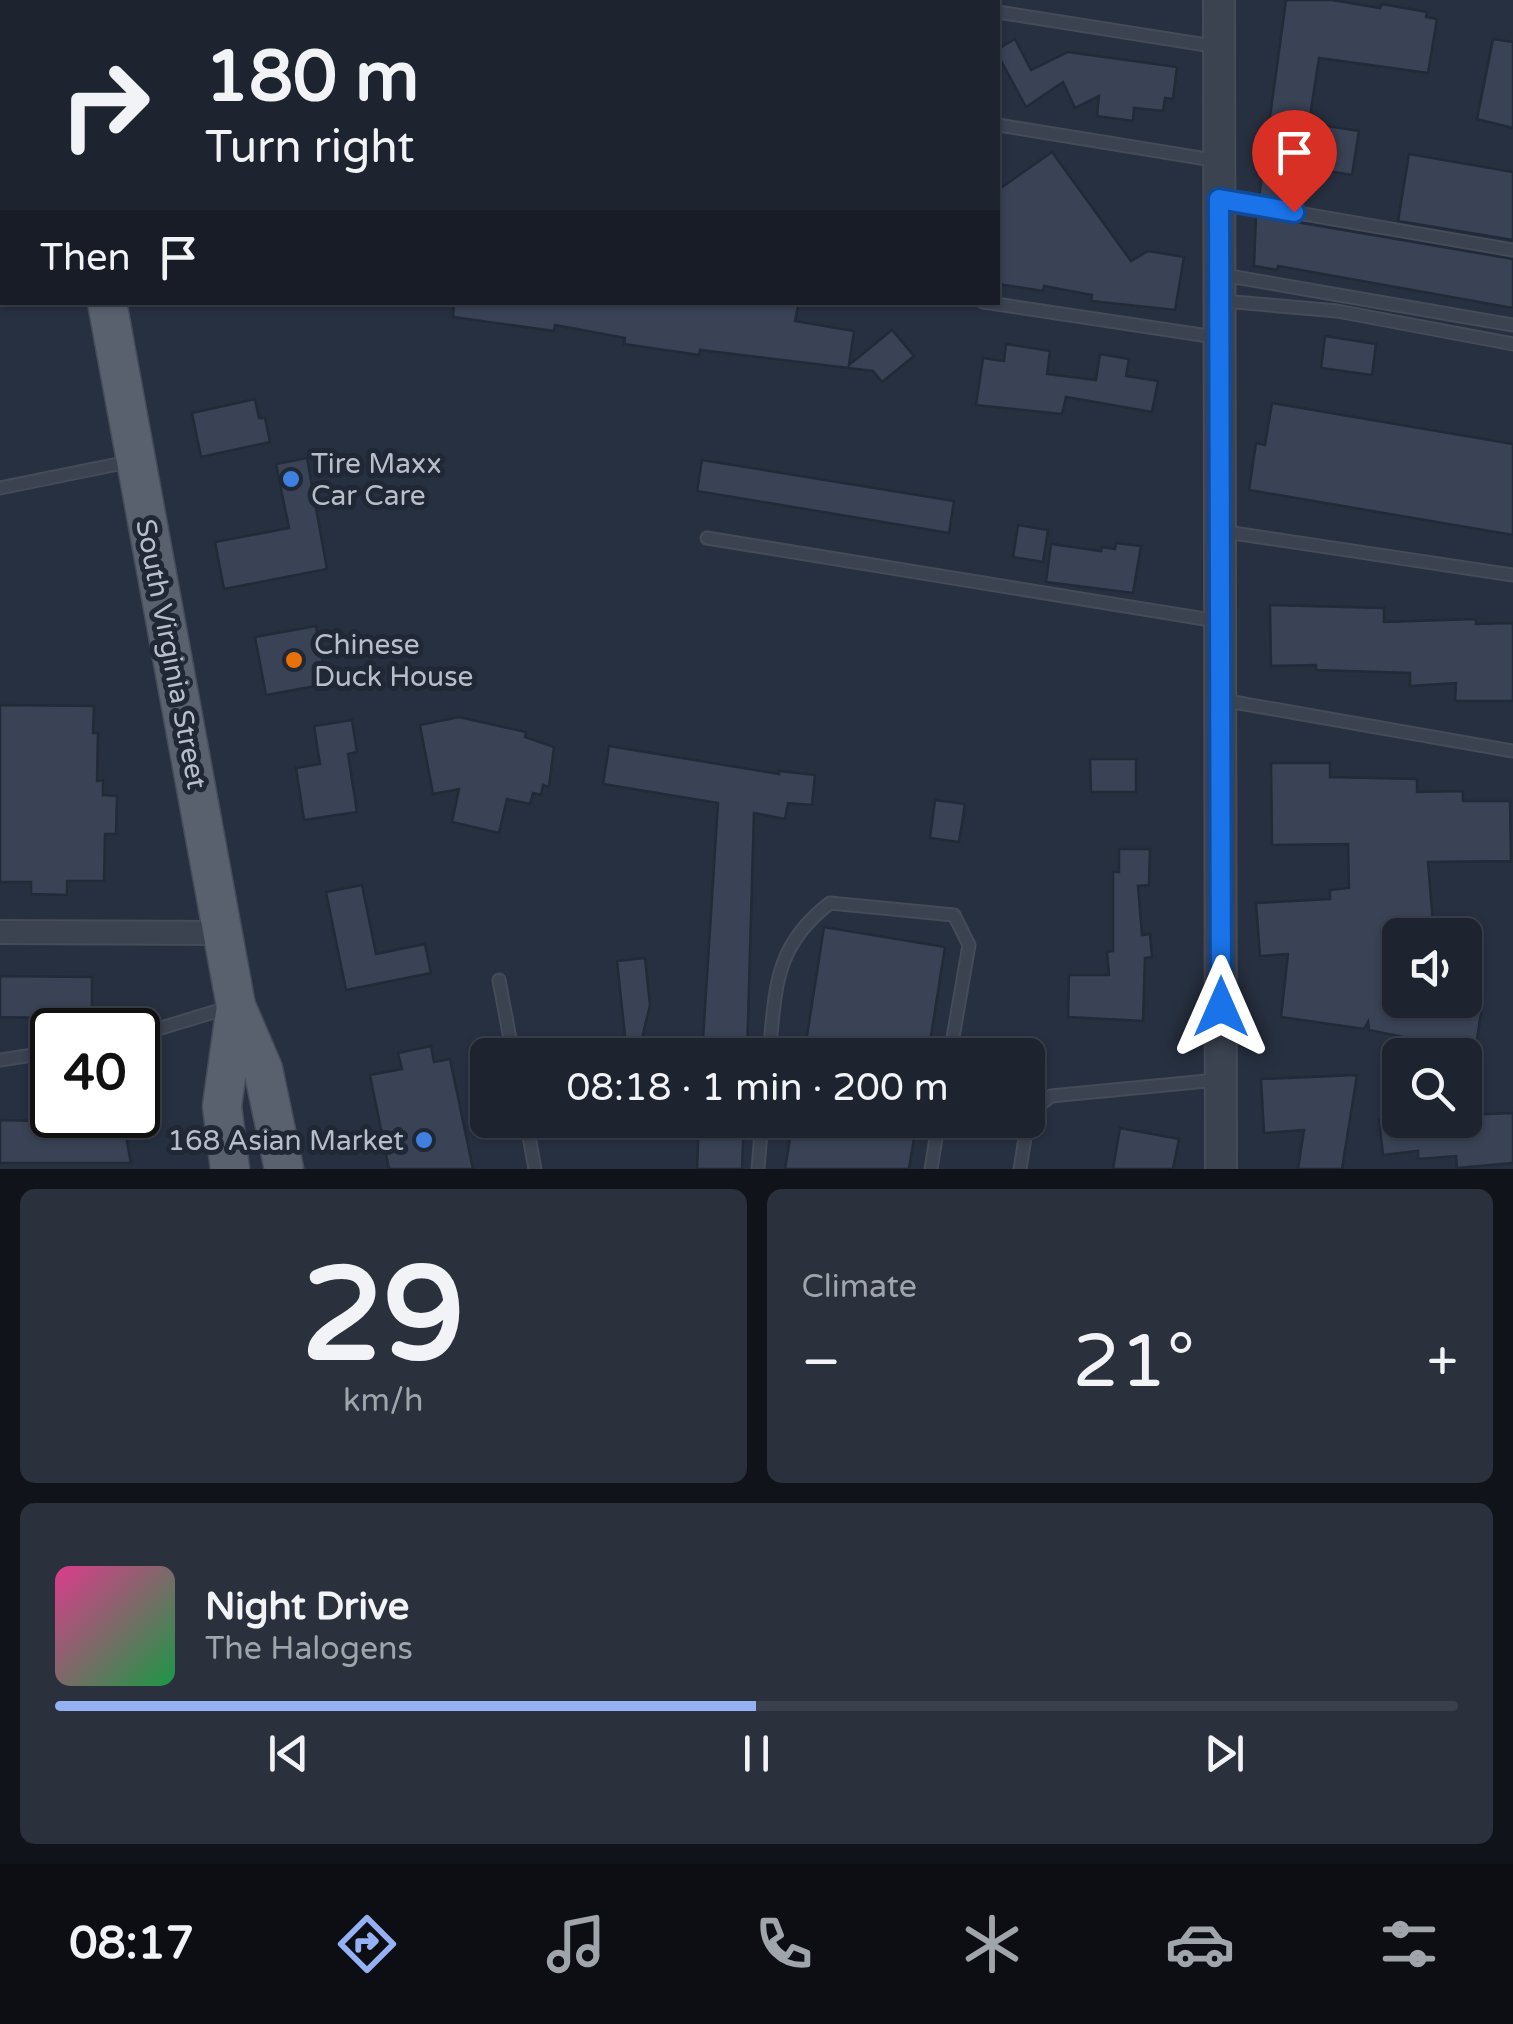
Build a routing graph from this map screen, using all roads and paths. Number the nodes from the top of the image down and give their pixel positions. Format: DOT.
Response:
graph roads {
  1 [pos="1219,0"];
  2 [pos="1000,12"];
  3 [pos="1219,47"];
  4 [pos="1000,125"];
  5 [pos="1218,161"];
  6 [pos="1219,199"];
  7 [pos="1513,250"];
  8 [pos="1219,287"];
  9 [pos="108,305"];
  10 [pos="1000,305"];
  11 [pos="1513,325"];
  12 [pos="1220,337"];
  13 [pos="1513,344"];
  14 [pos="136,461"];
  15 [pos="0,488"];
  16 [pos="1220,531"];
  17 [pos="707,538"];
  18 [pos="1513,575"];
  19 [pos="1221,622"];
  20 [pos="1221,700"];
  21 [pos="1513,751"];
  22 [pos="0,932"];
  23 [pos="222,933"];
  24 [pos="499,980"];
  25 [pos="236,1006"];
  26 [pos="160,1028"];
  27 [pos="510,1038"];
  28 [pos="771,1038"];
  29 [pos="953,1038"];
  30 [pos="30,1055"];
  31 [pos="0,1060"];
  32 [pos="1221,1080"];
  33 [pos="529,1138"];
  34 [pos="761,1138"];
  35 [pos="936,1138"];
  36 [pos="230,1169"];
  37 [pos="284,1169"];
  38 [pos="535,1169"];
  39 [pos="758,1169"];
  40 [pos="931,1169"];
  41 [pos="1020,1169"];
  42 [pos="1221,1169"];
  1 -- 3 [label="street"];
  2 -- 3 [label="lane"];
  3 -- 5 [label="street"];
  4 -- 5 [label="lane"];
  5 -- 6 [label="street"];
  6 -- 7 [label="lane"];
  6 -- 8 [label="street"];
  8 -- 11 [label="lane"];
  8 -- 12 [label="street"];
  8 -- 13 [label="lane"];
  9 -- 14 [label="main road, South Virginia Street"];
  10 -- 12 [label="lane"];
  12 -- 16 [label="street"];
  14 -- 15 [label="lane"];
  14 -- 23 [label="main road, South Virginia Street"];
  16 -- 18 [label="lane"];
  16 -- 19 [label="street"];
  17 -- 19 [label="lane"];
  19 -- 20 [label="street"];
  20 -- 21 [label="lane"];
  20 -- 32 [label="street"];
  22 -- 23 [label="street"];
  23 -- 25 [label="main road, South Virginia Street"];
  24 -- 27 [label="lane"];
  25 -- 26 [label="lane"];
  25 -- 36 [label="main road, South Virginia Street"];
  25 -- 37 [label="main road, South Virginia Street"];
  28 -- 29 [label="lane"];
  30 -- 31 [label="lane"];
  32 -- 41 [label="lane"];
  32 -- 42 [label="street"];
  33 -- 38 [label="lane"];
  34 -- 39 [label="lane"];
  35 -- 40 [label="lane"];
}
